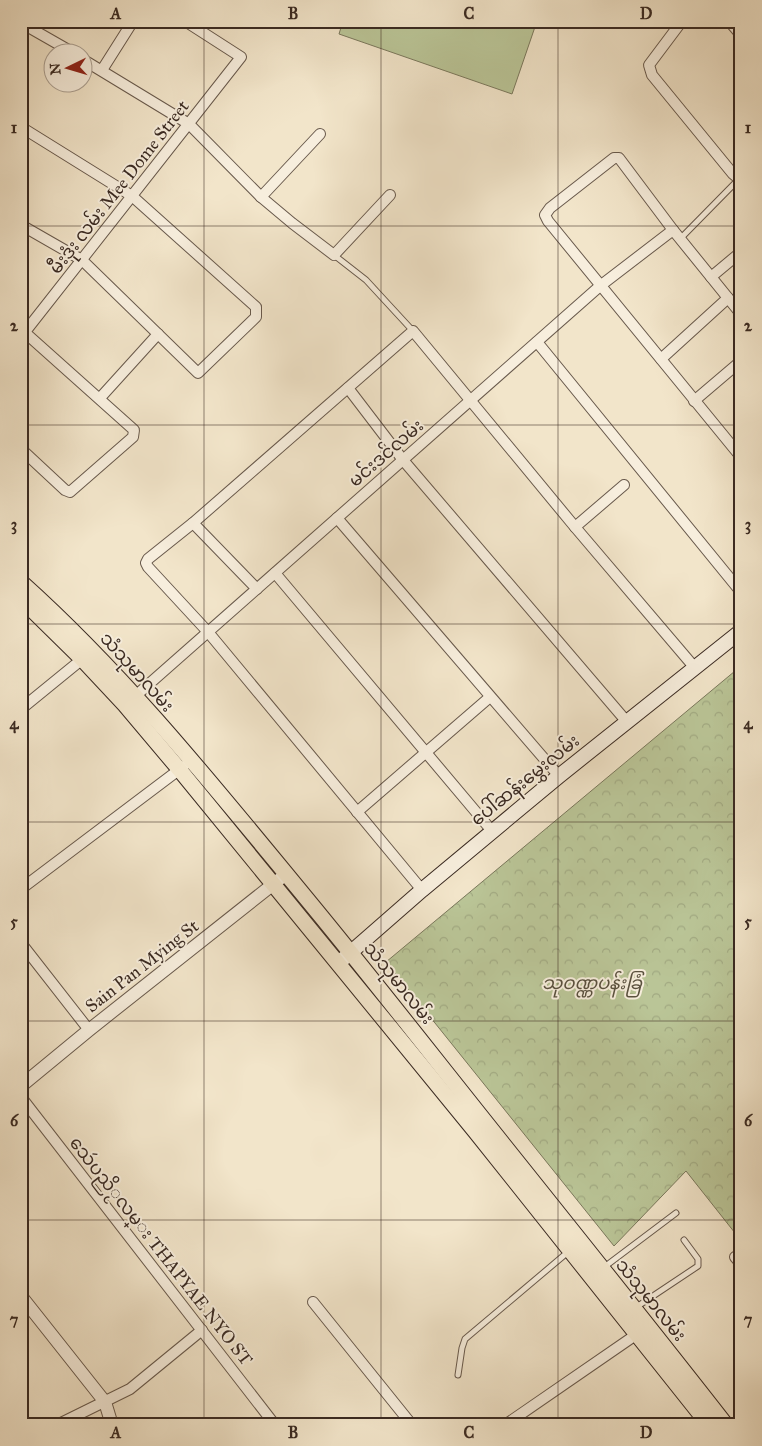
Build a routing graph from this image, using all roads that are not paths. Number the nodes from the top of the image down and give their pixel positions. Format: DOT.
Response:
graph roads {
  1 [pos="21,21"];
  2 [pos="133,21"];
  3 [pos="184,21"];
  4 [pos="682,21"];
  5 [pos="729,21"];
  6 [pos="741,35"];
  7 [pos="54,42"];
  8 [pos="92,64"];
  9 [pos="102,70"];
  10 [pos="189,124"];
  11 [pos="21,127"];
  12 [pos="320,134"];
  13 [pos="740,179"];
  14 [pos="390,195"];
  15 [pos="132,196"];
  16 [pos="262,197"];
  17 [pos="21,225"];
  18 [pos="673,230"];
  19 [pos="680,239"];
  20 [pos="741,252"];
  21 [pos="334,255"];
  22 [pos="82,260"];
  23 [pos="711,277"];
  24 [pos="600,286"];
  25 [pos="728,298"];
  26 [pos="741,314"];
  27 [pos="413,331"];
  28 [pos="23,332"];
  29 [pos="158,334"];
  30 [pos="537,342"];
  31 [pos="660,359"];
  32 [pos="741,361"];
  33 [pos="348,388"];
  34 [pos="100,398"];
  35 [pos="470,401"];
  36 [pos="694,401"];
  37 [pos="21,449"];
  38 [pos="741,457"];
  39 [pos="403,460"];
  40 [pos="624,485"];
  41 [pos="337,518"];
  42 [pos="193,523"];
  43 [pos="575,527"];
  44 [pos="275,573"];
  45 [pos="21,582"];
  46 [pos="256,589"];
  47 [pos="741,592"];
  48 [pos="21,600"];
  49 [pos="741,631"];
  50 [pos="208,632"];
  51 [pos="87,655"];
  52 [pos="695,668"];
  53 [pos="490,697"];
  54 [pos="130,701"];
  55 [pos="21,709"];
  56 [pos="627,722"];
  57 [pos="425,752"];
  58 [pos="185,765"];
  59 [pos="559,776"];
  60 [pos="357,812"];
  61 [pos="492,831"];
  62 [pos="286,874"];
  63 [pos="274,885"];
  64 [pos="21,889"];
  65 [pos="422,890"];
  66 [pos="21,943"];
  67 [pos="351,952"];
  68 [pos="338,964"];
  69 [pos="89,1030"];
  70 [pos="21,1086"];
  71 [pos="21,1097"];
  72 [pos="676,1214"];
  73 [pos="684,1240"];
  74 [pos="570,1250"];
  75 [pos="602,1268"];
  76 [pos="21,1296"];
  77 [pos="313,1302"];
  78 [pos="634,1308"];
  79 [pos="202,1330"];
  80 [pos="643,1330"];
  81 [pos="458,1375"];
  82 [pos="105,1402"];
  83 [pos="511,1423"];
  84 [pos="57,1425"];
  85 [pos="112,1425"];
  86 [pos="275,1425"];
  87 [pos="412,1425"];
  88 [pos="709,1425"];
  89 [pos="726,1425"];
  1 -- 7 [label="street"];
  2 -- 9 [label="street"];
  3 -- 10 [label="street, မီးဒုံး လမ်း Mee Dome Street"];
  4 -- 13 [label="street"];
  5 -- 6 [label="street"];
  8 -- 9 [label="street"];
  9 -- 10 [label="street"];
  10 -- 15 [label="street, မီးဒုံး လမ်း Mee Dome Street"];
  10 -- 16 [label="street"];
  11 -- 15 [label="street"];
  12 -- 16 [label="street"];
  13 -- 19 [label="lane"];
  14 -- 21 [label="street"];
  15 -- 22 [label="street, မီးဒုံး လမ်း Mee Dome Street"];
  15 -- 29 [label="street"];
  16 -- 21 [label="street"];
  17 -- 22 [label="street"];
  18 -- 19 [label="street"];
  18 -- 24 [label="street, မင်းဒင်လမ်း"];
  18 -- 24 [label="street"];
  19 -- 23 [label="street"];
  20 -- 23 [label="street"];
  21 -- 27 [label="lane"];
  22 -- 28 [label="street, မီးဒုံး လမ်း Mee Dome Street"];
  22 -- 29 [label="street"];
  23 -- 25 [label="street"];
  24 -- 30 [label="street, မင်းဒင်လမ်း"];
  24 -- 31 [label="street"];
  25 -- 26 [label="street"];
  25 -- 31 [label="street"];
  27 -- 33 [label="street"];
  27 -- 35 [label="street"];
  28 -- 34 [label="street"];
  29 -- 34 [label="street"];
  30 -- 35 [label="street, မင်းဒင်လမ်း"];
  30 -- 47 [label="street"];
  31 -- 36 [label="street"];
  32 -- 36 [label="street"];
  33 -- 39 [label="street"];
  33 -- 42 [label="street"];
  34 -- 37 [label="street"];
  35 -- 39 [label="street, မင်းဒင်လမ်း"];
  35 -- 43 [label="street"];
  36 -- 38 [label="street"];
  39 -- 41 [label="street, မင်းဒင်လမ်း"];
  39 -- 56 [label="street"];
  40 -- 43 [label="street"];
  41 -- 44 [label="street, မင်းဒင်လမ်း"];
  41 -- 53 [label="street"];
  42 -- 46 [label="street"];
  42 -- 50 [label="street"];
  43 -- 52 [label="street"];
  44 -- 46 [label="street, မင်းဒင်လမ်း"];
  44 -- 57 [label="street"];
  45 -- 51 [label="main road, သံသုမာလမ်း"];
  46 -- 50 [label="street, မင်းဒင်လမ်း"];
  48 -- 51 [label="main road, သံသုမာလမ်း"];
  49 -- 52 [label="main road, ပေါ်ဆန်းမွှေးလမ်း"];
  50 -- 54 [label="street, မင်းဒင်လမ်း"];
  50 -- 60 [label="street"];
  51 -- 54 [label="main road, သံသုမာလမ်း"];
  51 -- 55 [label="street"];
  52 -- 56 [label="main road, ပေါ်ဆန်းမွှေးလမ်း"];
  53 -- 57 [label="street"];
  53 -- 59 [label="street"];
  54 -- 58 [label="main road, သံသုမာလမ်း"];
  56 -- 59 [label="main road, ပေါ်ဆန်းမွှေးလမ်း"];
  57 -- 60 [label="street"];
  57 -- 61 [label="street"];
  58 -- 62 [label="main road, သံသုမာလမ်း"];
  58 -- 63 [label="main road, သံသုမာလမ်း"];
  58 -- 64 [label="street"];
  59 -- 61 [label="main road, ပေါ်ဆန်းမွှေးလမ်း"];
  60 -- 65 [label="street"];
  61 -- 65 [label="main road, ပေါ်ဆန်းမွှေးလမ်း"];
  62 -- 63 [label="street, Sain Pan Mying St"];
  62 -- 67 [label="main road, သံသုမာလမ်း"];
  63 -- 68 [label="main road, သံသုမာလမ်း"];
  63 -- 69 [label="street, Sain Pan Mying St"];
  65 -- 67 [label="main road, ပေါ်ဆန်းမွှေးလမ်း"];
  66 -- 69 [label="street"];
  67 -- 68 [label="main road, ပေါ်ဆန်းမွှေးလမ်း"];
  67 -- 75 [label="main road, သံသုမာလမ်း"];
  68 -- 74 [label="main road, သံသုမာလမ်း"];
  69 -- 70 [label="street, Sain Pan Mying St"];
  71 -- 79 [label="street, သေဴပညိႂလမ္း THAPYAE NYO ST"];
  72 -- 75 [label="lane"];
  73 -- 78 [label="lane"];
  74 -- 80 [label="main road, သံသုမာလမ်း"];
  74 -- 81 [label="lane"];
  75 -- 78 [label="main road, သံသုမာလမ်း"];
  76 -- 82 [label="street"];
  77 -- 87 [label="street"];
  78 -- 80 [label="main road, သံသုမာလမ်း"];
  79 -- 82 [label="street"];
  79 -- 86 [label="street, သေဴပညိႂလမ္း THAPYAE NYO ST"];
  80 -- 83 [label="street"];
  80 -- 88 [label="main road, သံသုမာလမ်း"];
  80 -- 89 [label="main road, သံသုမာလမ်း"];
  82 -- 84 [label="street"];
  82 -- 85 [label="street"];
}
